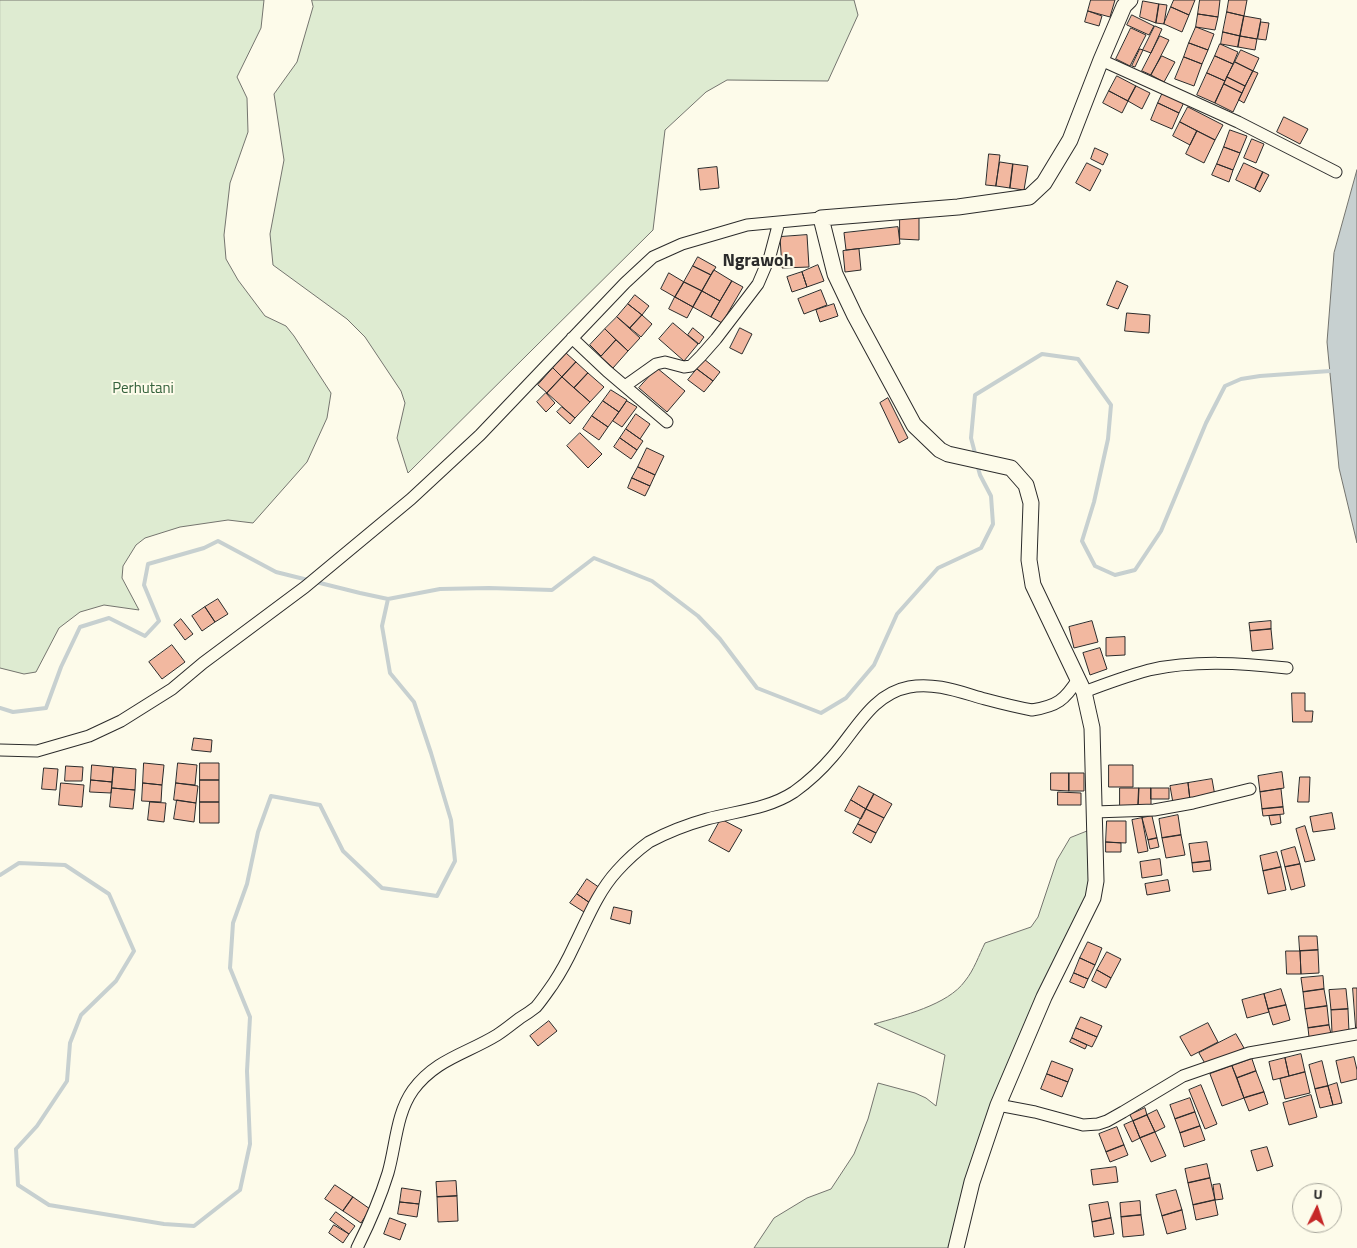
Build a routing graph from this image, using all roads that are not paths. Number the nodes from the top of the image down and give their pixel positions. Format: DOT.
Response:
graph roads {
  1 [pos="1130,0"];
  2 [pos="1101,60"];
  3 [pos="1336,172"];
  4 [pos="821,218"];
  5 [pos="780,222"];
  6 [pos="572,338"];
  7 [pos="625,386"];
  8 [pos="667,422"];
  9 [pos="1287,668"];
  10 [pos="1081,686"];
  11 [pos="0,750"];
  12 [pos="1250,789"];
  13 [pos="1094,812"];
  14 [pos="1357,1034"];
  15 [pos="998,1105"];
  16 [pos="357,1248"];
  17 [pos="956,1248"];
  1 -- 2 [label="street"];
  2 -- 3 [label="street"];
  2 -- 4 [label="street"];
  4 -- 5 [label="street"];
  4 -- 10 [label="street"];
  5 -- 6 [label="street"];
  5 -- 7 [label="street"];
  6 -- 7 [label="street"];
  6 -- 11 [label="street"];
  7 -- 8 [label="street"];
  9 -- 10 [label="street"];
  10 -- 13 [label="street"];
  10 -- 16 [label="street"];
  12 -- 13 [label="street"];
  13 -- 15 [label="street"];
  14 -- 15 [label="street"];
  15 -- 17 [label="street"];
}
